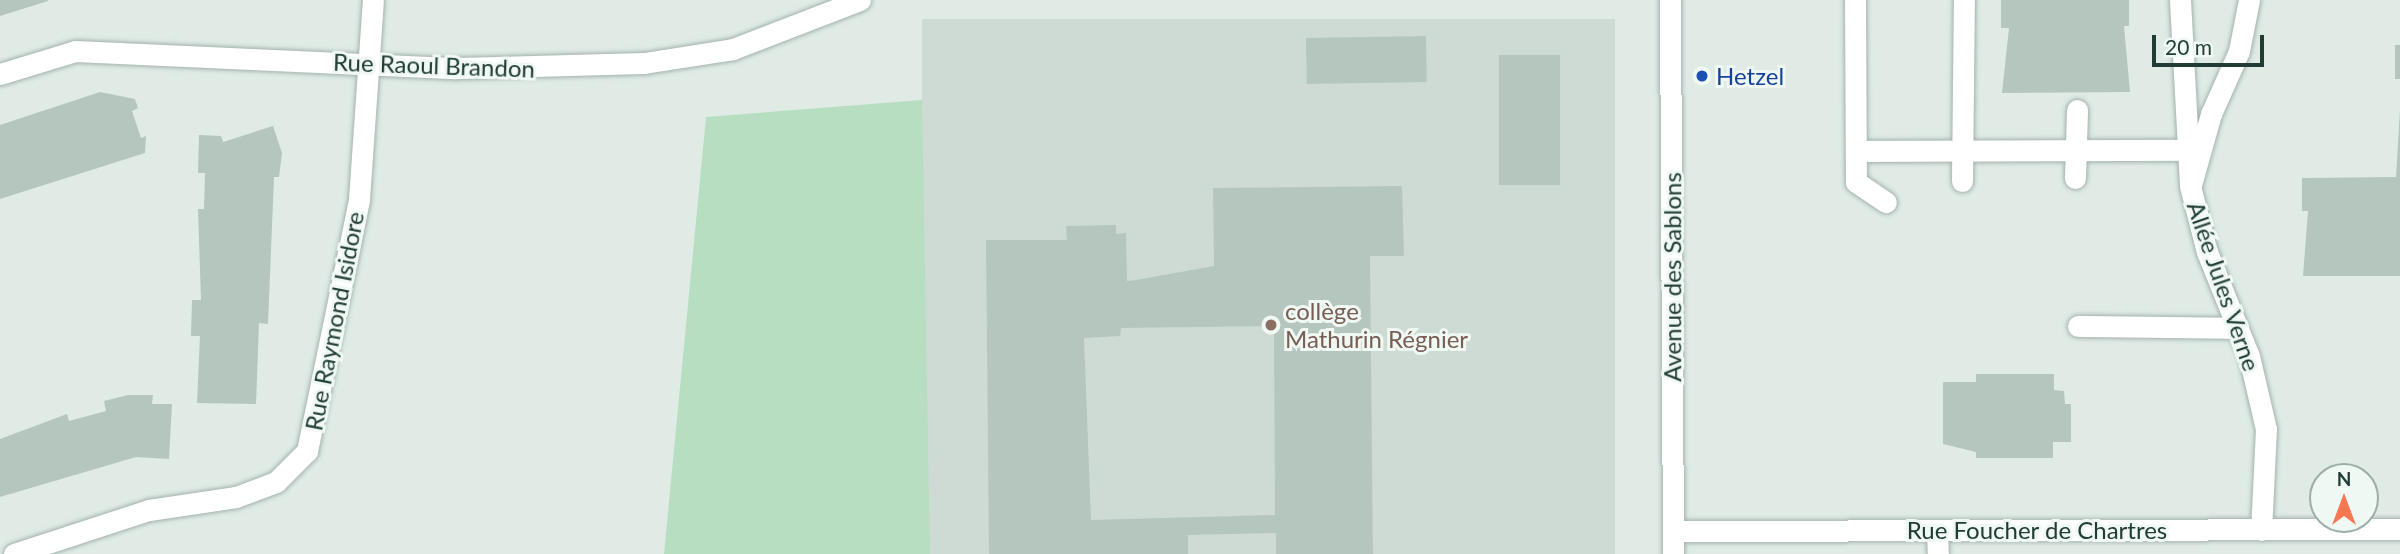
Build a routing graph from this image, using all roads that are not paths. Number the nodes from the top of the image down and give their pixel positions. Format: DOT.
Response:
graph roads {
  1 [pos="373,0"];
  2 [pos="860,0"];
  3 [pos="1670,0"];
  4 [pos="1855,0"];
  5 [pos="1964,0"];
  6 [pos="2180,0"];
  7 [pos="2249,0"];
  8 [pos="371,65"];
  9 [pos="0,74"];
  10 [pos="2077,110"];
  11 [pos="2074,150"];
  12 [pos="2185,150"];
  13 [pos="1856,151"];
  14 [pos="1962,151"];
  15 [pos="2074,178"];
  16 [pos="1962,181"];
  17 [pos="2190,187"];
  18 [pos="1886,202"];
  19 [pos="2078,326"];
  20 [pos="2237,328"];
  21 [pos="2400,529"];
  22 [pos="2261,530"];
  23 [pos="1673,531"];
  24 [pos="1937,531"];
  25 [pos="14,554"];
  26 [pos="1673,554"];
  27 [pos="1938,554"];
  1 -- 8 [label="street, Rue Raymond Isidore"];
  2 -- 8 [label="street, Rue Raoul Brandon"];
  3 -- 23 [label="street, Avenue des Sablons"];
  4 -- 13 [label="street"];
  5 -- 14 [label="street"];
  6 -- 12 [label="street, Allée Jules Verne"];
  7 -- 17 [label="street"];
  8 -- 9 [label="street, Rue Raoul Brandon"];
  8 -- 25 [label="street, Rue Raymond Isidore"];
  10 -- 11 [label="street"];
  11 -- 12 [label="street"];
  11 -- 14 [label="street"];
  11 -- 15 [label="street"];
  12 -- 17 [label="street, Allée Jules Verne"];
  13 -- 14 [label="street"];
  13 -- 18 [label="street"];
  14 -- 16 [label="street"];
  17 -- 20 [label="street, Allée Jules Verne"];
  19 -- 20 [label="street"];
  20 -- 22 [label="street, Allée Jules Verne"];
  21 -- 22 [label="street, Rue Foucher de Chartres"];
  22 -- 24 [label="street, Rue Foucher de Chartres"];
  23 -- 24 [label="street, Rue Foucher de Chartres"];
  23 -- 26 [label="street, Avenue des Sablons"];
  24 -- 27 [label="street"];
}
